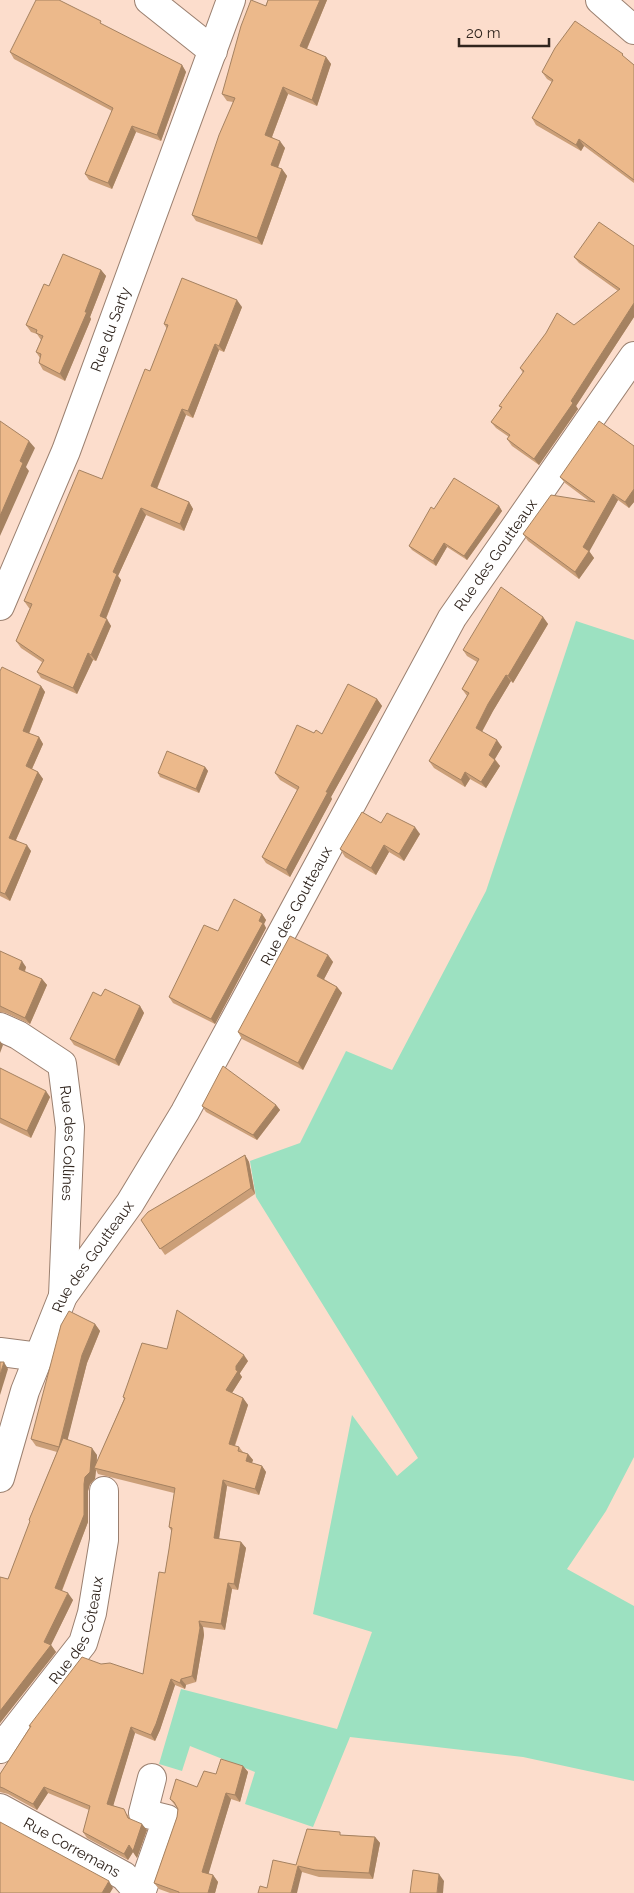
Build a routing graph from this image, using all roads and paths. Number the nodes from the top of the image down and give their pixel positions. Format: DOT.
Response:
graph roads {
  1 [pos="149,0"];
  2 [pos="231,0"];
  3 [pos="600,0"];
  4 [pos="634,30"];
  5 [pos="213,51"];
  6 [pos="634,356"];
  7 [pos="0,606"];
  8 [pos="0,1027"];
  9 [pos="63,1296"];
  10 [pos="0,1352"];
  11 [pos="38,1357"];
  12 [pos="0,1478"];
  13 [pos="104,1491"];
  14 [pos="0,1750"];
  15 [pos="152,1778"];
  16 [pos="0,1808"];
  17 [pos="140,1893"];
  1 -- 5 [label="street"];
  2 -- 5 [label="street, Rue du Sarty"];
  3 -- 4 [label="street"];
  5 -- 7 [label="street, Rue du Sarty"];
  6 -- 9 [label="street, Rue des Goutteaux"];
  8 -- 9 [label="street, Rue des Collines"];
  9 -- 11 [label="street, Rue des Goutteaux"];
  10 -- 11 [label="street"];
  11 -- 12 [label="street, Rue des Goutteaux"];
  13 -- 14 [label="street, Rue des Côteaux"];
  15 -- 17 [label="street, Rue Corremans"];
  16 -- 17 [label="street, Rue Corremans"];
}
